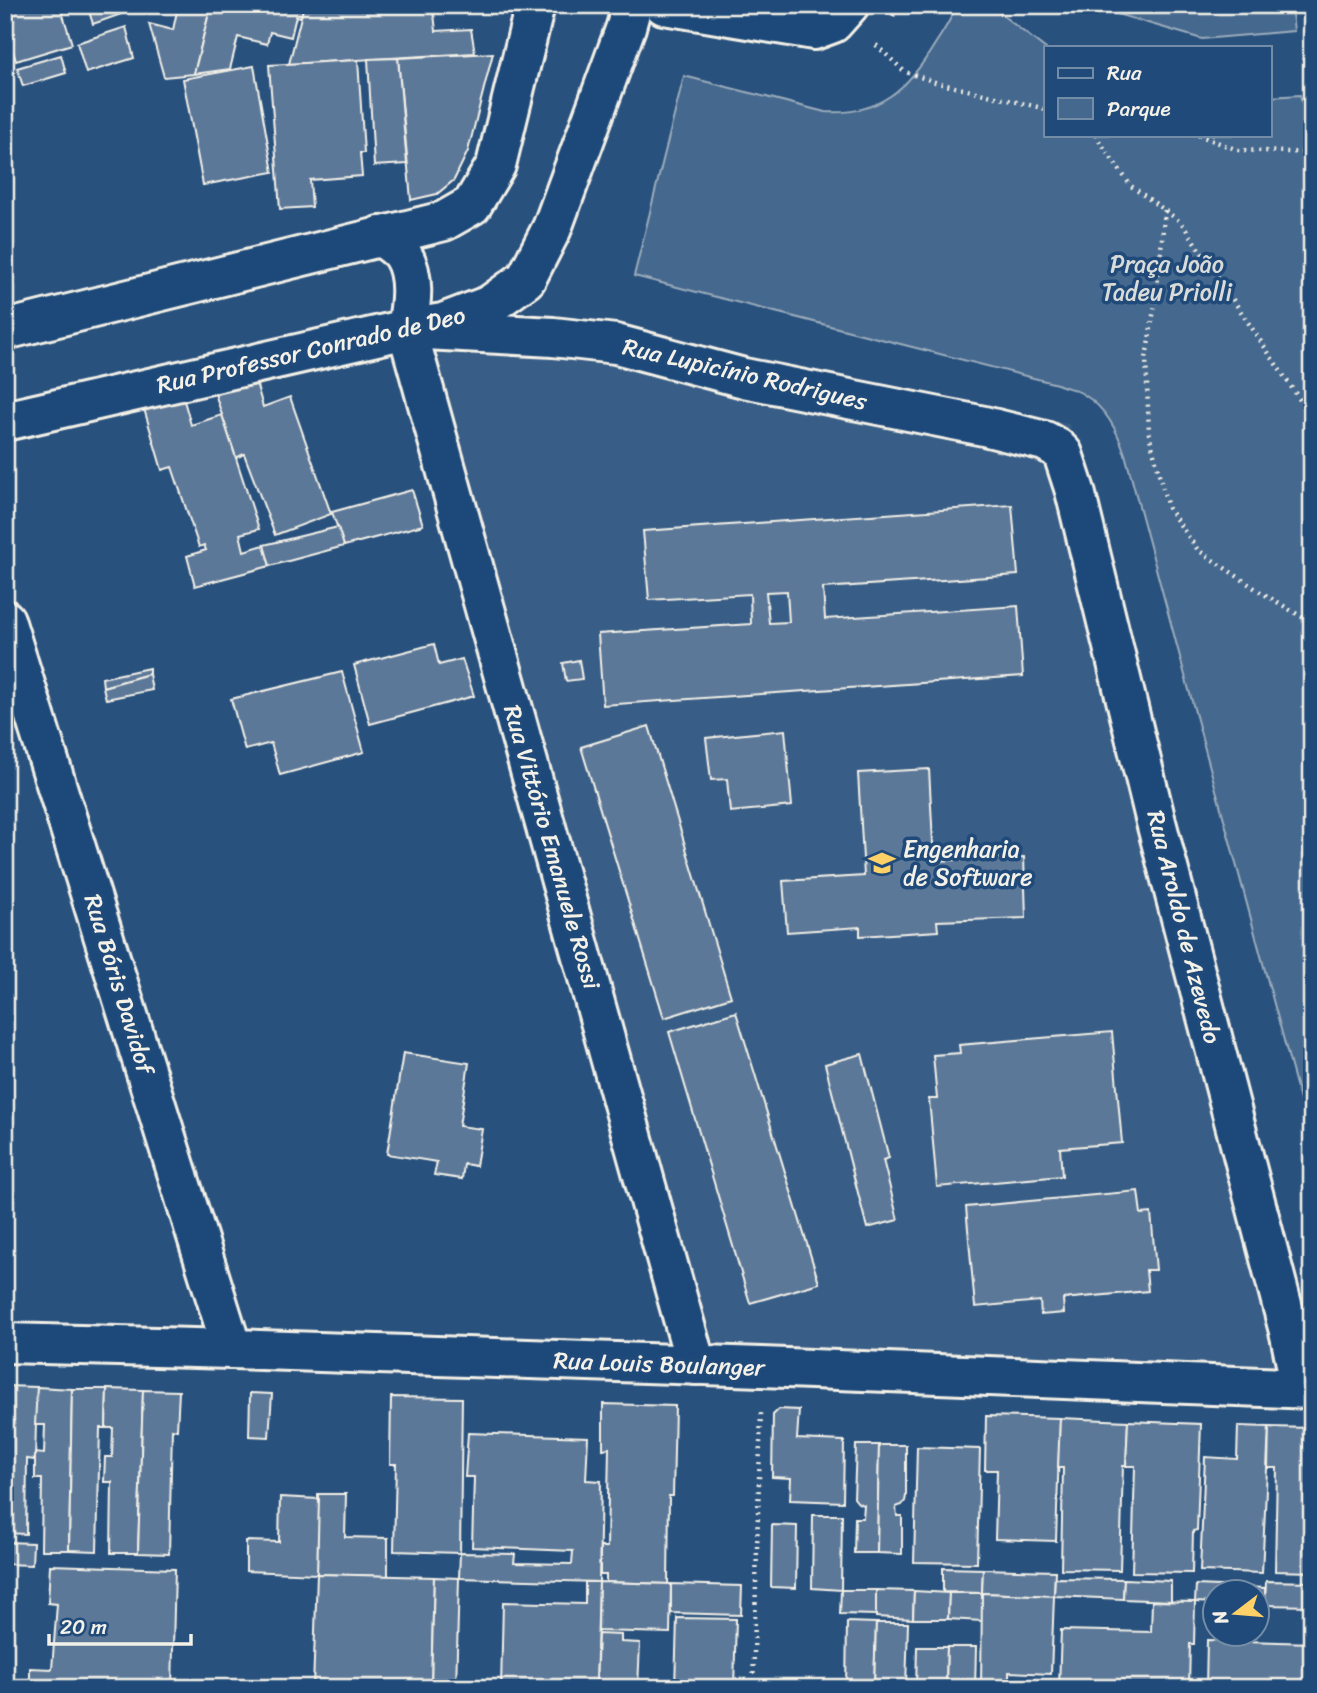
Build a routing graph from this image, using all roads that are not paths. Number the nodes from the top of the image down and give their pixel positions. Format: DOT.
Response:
graph roads {
  1 [pos="535,5"];
  2 [pos="632,5"];
  3 [pos="664,5"];
  4 [pos="849,5"];
  5 [pos="380,236"];
  6 [pos="407,329"];
  7 [pos="5,330"];
  8 [pos="5,421"];
  9 [pos="1068,466"];
  10 [pos="5,620"];
  11 [pos="5,1343"];
  12 [pos="232,1349"];
  13 [pos="696,1365"];
  14 [pos="1306,1389"];
  1 -- 5 [label="street"];
  2 -- 6 [label="street, Rua Professor Conrado de Deo"];
  3 -- 4 [label="street"];
  5 -- 6 [label="street"];
  5 -- 7 [label="street"];
  6 -- 8 [label="street, Rua Professor Conrado de Deo"];
  6 -- 9 [label="street, Rua Lupicínio Rodrigues"];
  6 -- 13 [label="street, Rua Vittório Emanuele Rossi"];
  9 -- 14 [label="street, Rua Aroldo de Azevedo"];
  10 -- 12 [label="street, Rua Bóris Davidof"];
  11 -- 12 [label="street, Rua Louis Boulanger"];
  12 -- 13 [label="street, Rua Louis Boulanger"];
  13 -- 14 [label="street, Rua Louis Boulanger"];
}
